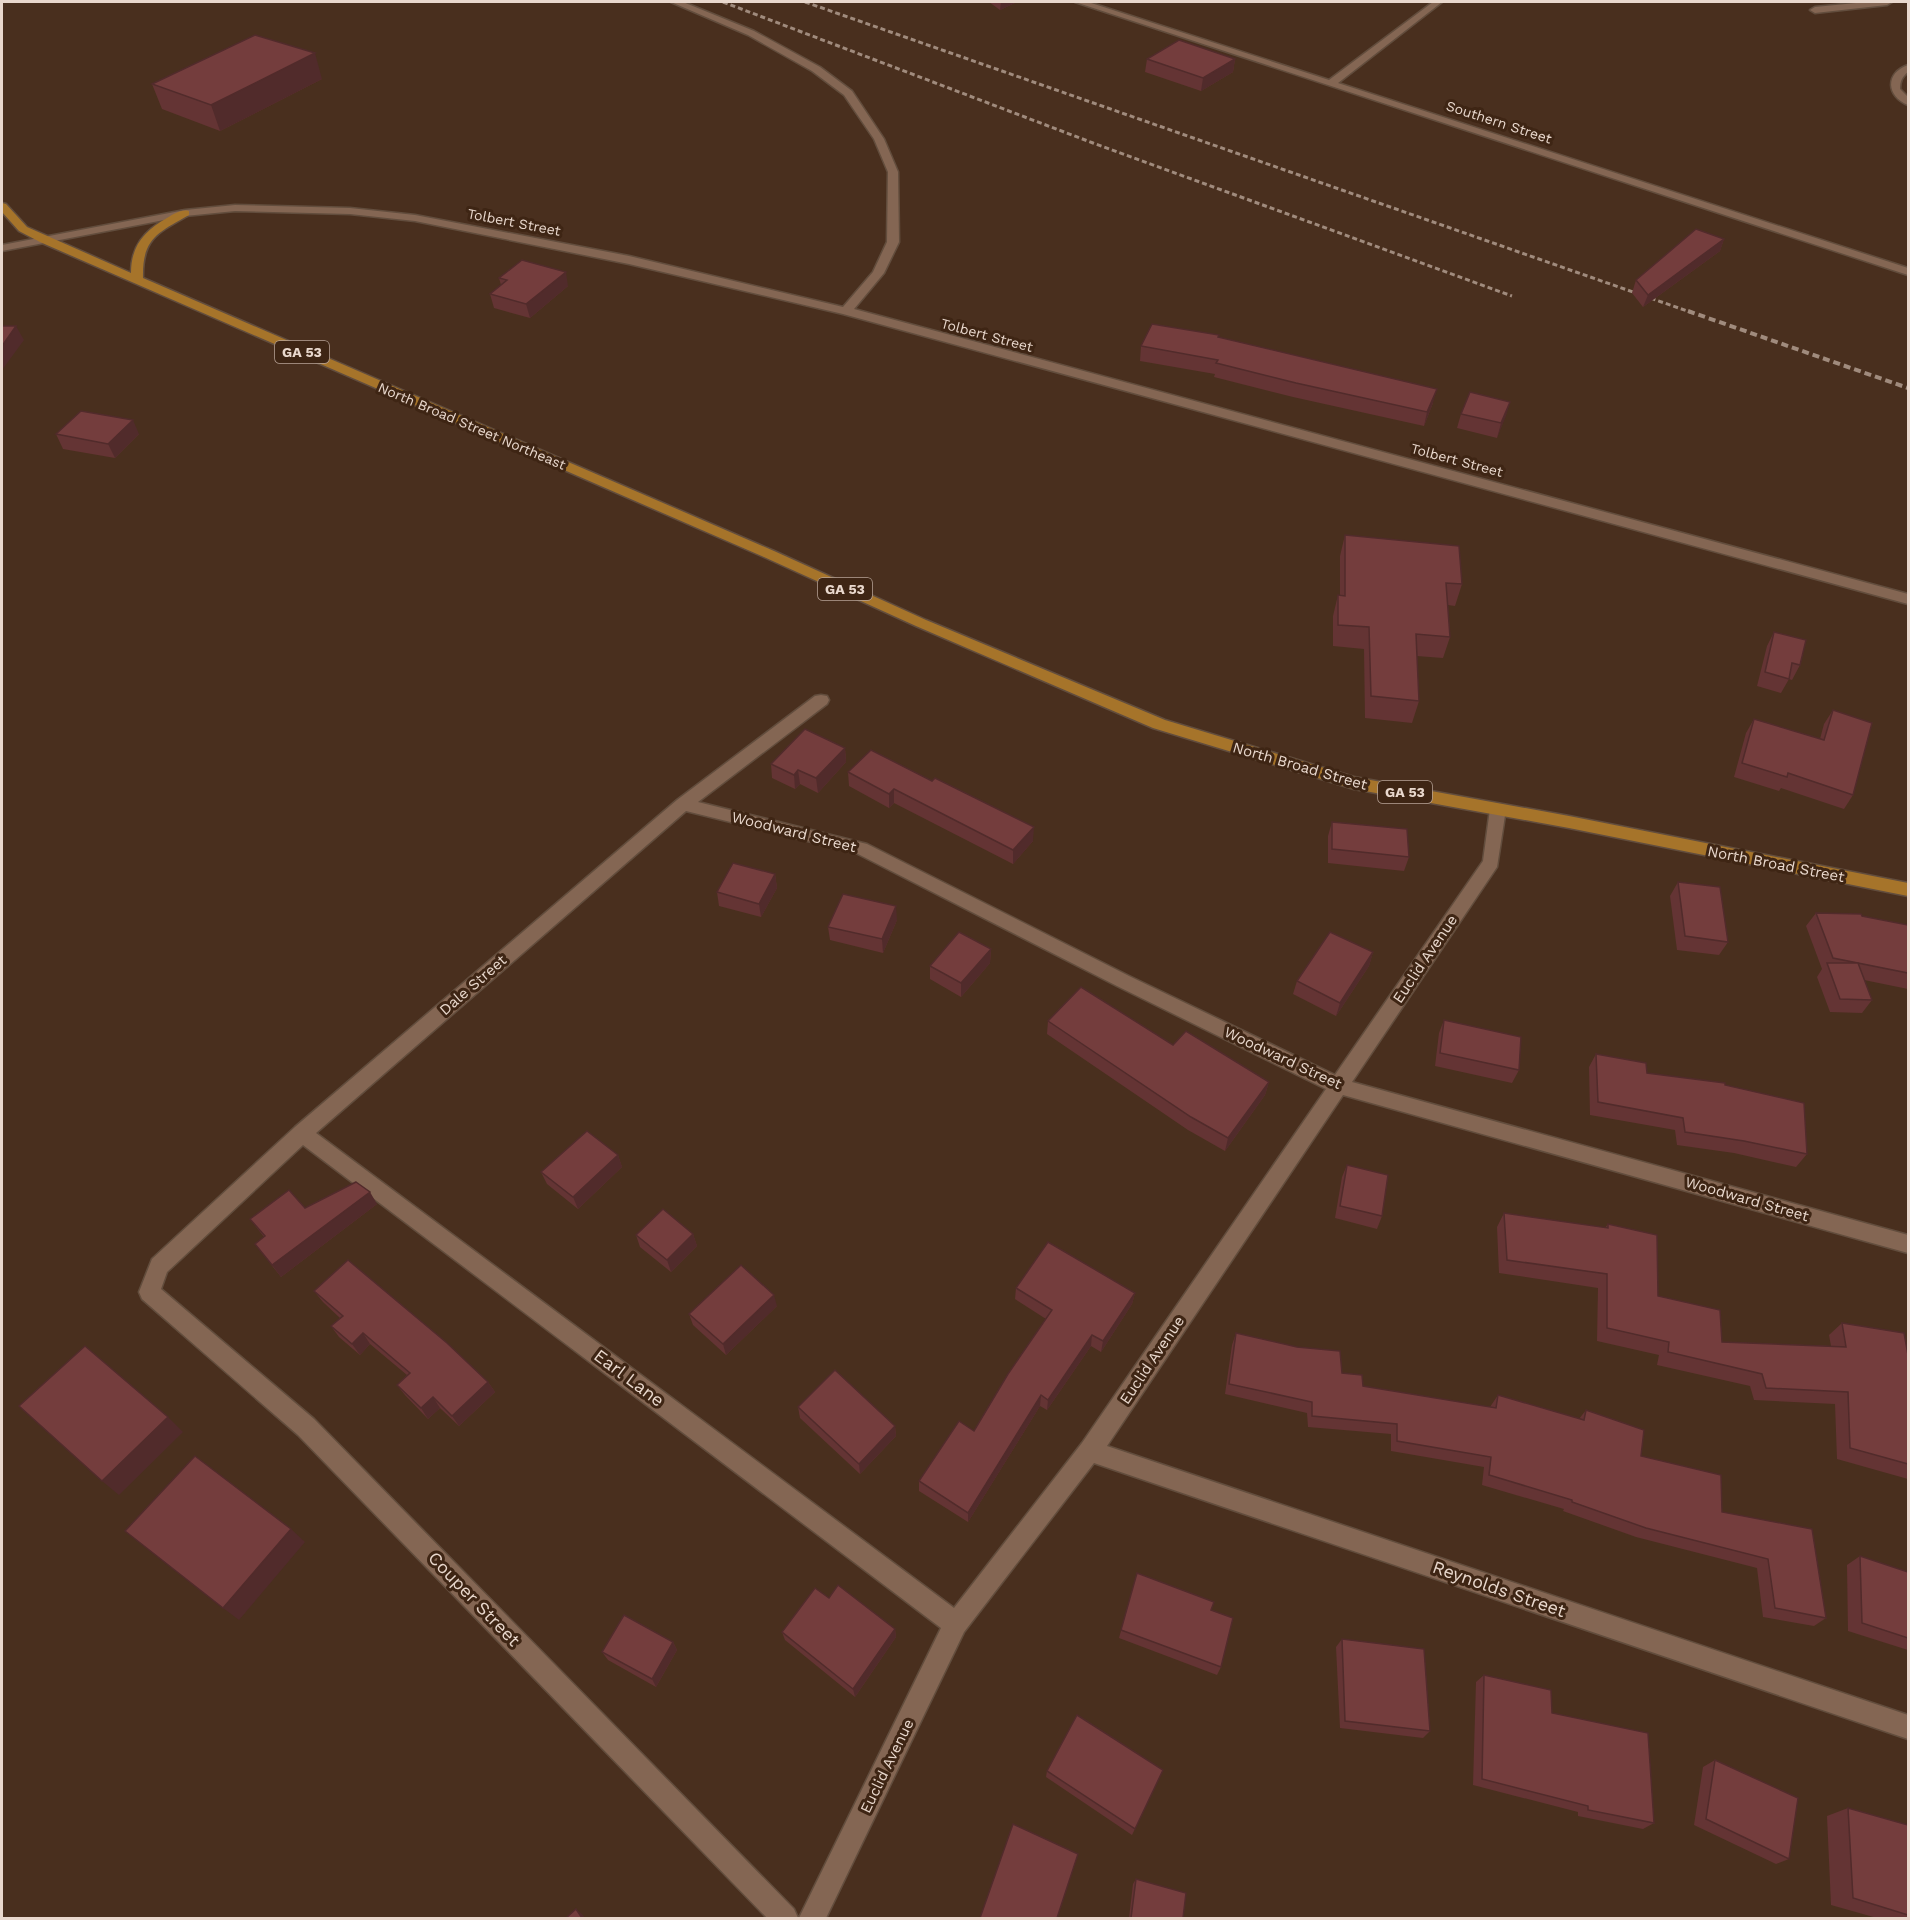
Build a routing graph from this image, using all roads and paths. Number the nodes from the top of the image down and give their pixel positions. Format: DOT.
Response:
graph roads {
  1 [pos="676,2"];
  2 [pos="1080,2"];
  3 [pos="1438,2"];
  4 [pos="1887,2"];
  5 [pos="1815,10"];
  6 [pos="1908,68"];
  7 [pos="1332,83"];
  8 [pos="1908,102"];
  9 [pos="2,206"];
  10 [pos="185,213"];
  11 [pos="2,228"];
  12 [pos="23,230"];
  13 [pos="44,240"];
  14 [pos="2,248"];
  15 [pos="1908,272"];
  16 [pos="137,281"];
  17 [pos="846,311"];
  18 [pos="1908,599"];
  19 [pos="921,623"];
  20 [pos="821,700"];
  21 [pos="683,804"];
  22 [pos="1498,809"];
  23 [pos="1908,890"];
  24 [pos="1339,1086"];
  25 [pos="302,1133"];
  26 [pos="1908,1244"];
  27 [pos="149,1292"];
  28 [pos="1090,1451"];
  29 [pos="956,1624"];
  30 [pos="1908,1727"];
  31 [pos="785,1918"];
  32 [pos="812,1918"];
  1 -- 17 [label="street"];
  2 -- 7 [label="street, Southern Street"];
  3 -- 7 [label="street"];
  4 -- 5 [label="street"];
  6 -- 8 [label="street"];
  7 -- 15 [label="street, Southern Street"];
  9 -- 12 [label="main road, GA 53"];
  10 -- 13 [label="street, Tolbert Street"];
  10 -- 16 [label="main road"];
  10 -- 17 [label="street, Tolbert Street"];
  11 -- 12 [label="main road, GA 53"];
  12 -- 13 [label="main road, North Broad Street Northeast / GA 53"];
  13 -- 14 [label="street, Tolbert Street"];
  13 -- 16 [label="main road, North Broad Street Northeast / GA 53"];
  16 -- 19 [label="main road, North Broad Street Northeast / GA 53"];
  17 -- 18 [label="street, Tolbert Street"];
  19 -- 22 [label="main road, North Broad Street / GA 53"];
  20 -- 21 [label="street, Dale Street"];
  21 -- 24 [label="street, Woodward Street"];
  21 -- 25 [label="street, Dale Street"];
  22 -- 23 [label="main road, North Broad Street / GA 53"];
  22 -- 24 [label="street, Euclid Avenue"];
  24 -- 26 [label="street, Woodward Street"];
  24 -- 28 [label="street, Euclid Avenue"];
  25 -- 27 [label="street, Dale Street"];
  25 -- 29 [label="street, Earl Lane"];
  27 -- 31 [label="street, Couper Street"];
  28 -- 29 [label="street, Euclid Avenue"];
  28 -- 30 [label="street, Reynolds Street"];
  29 -- 32 [label="street, Euclid Avenue"];
}
